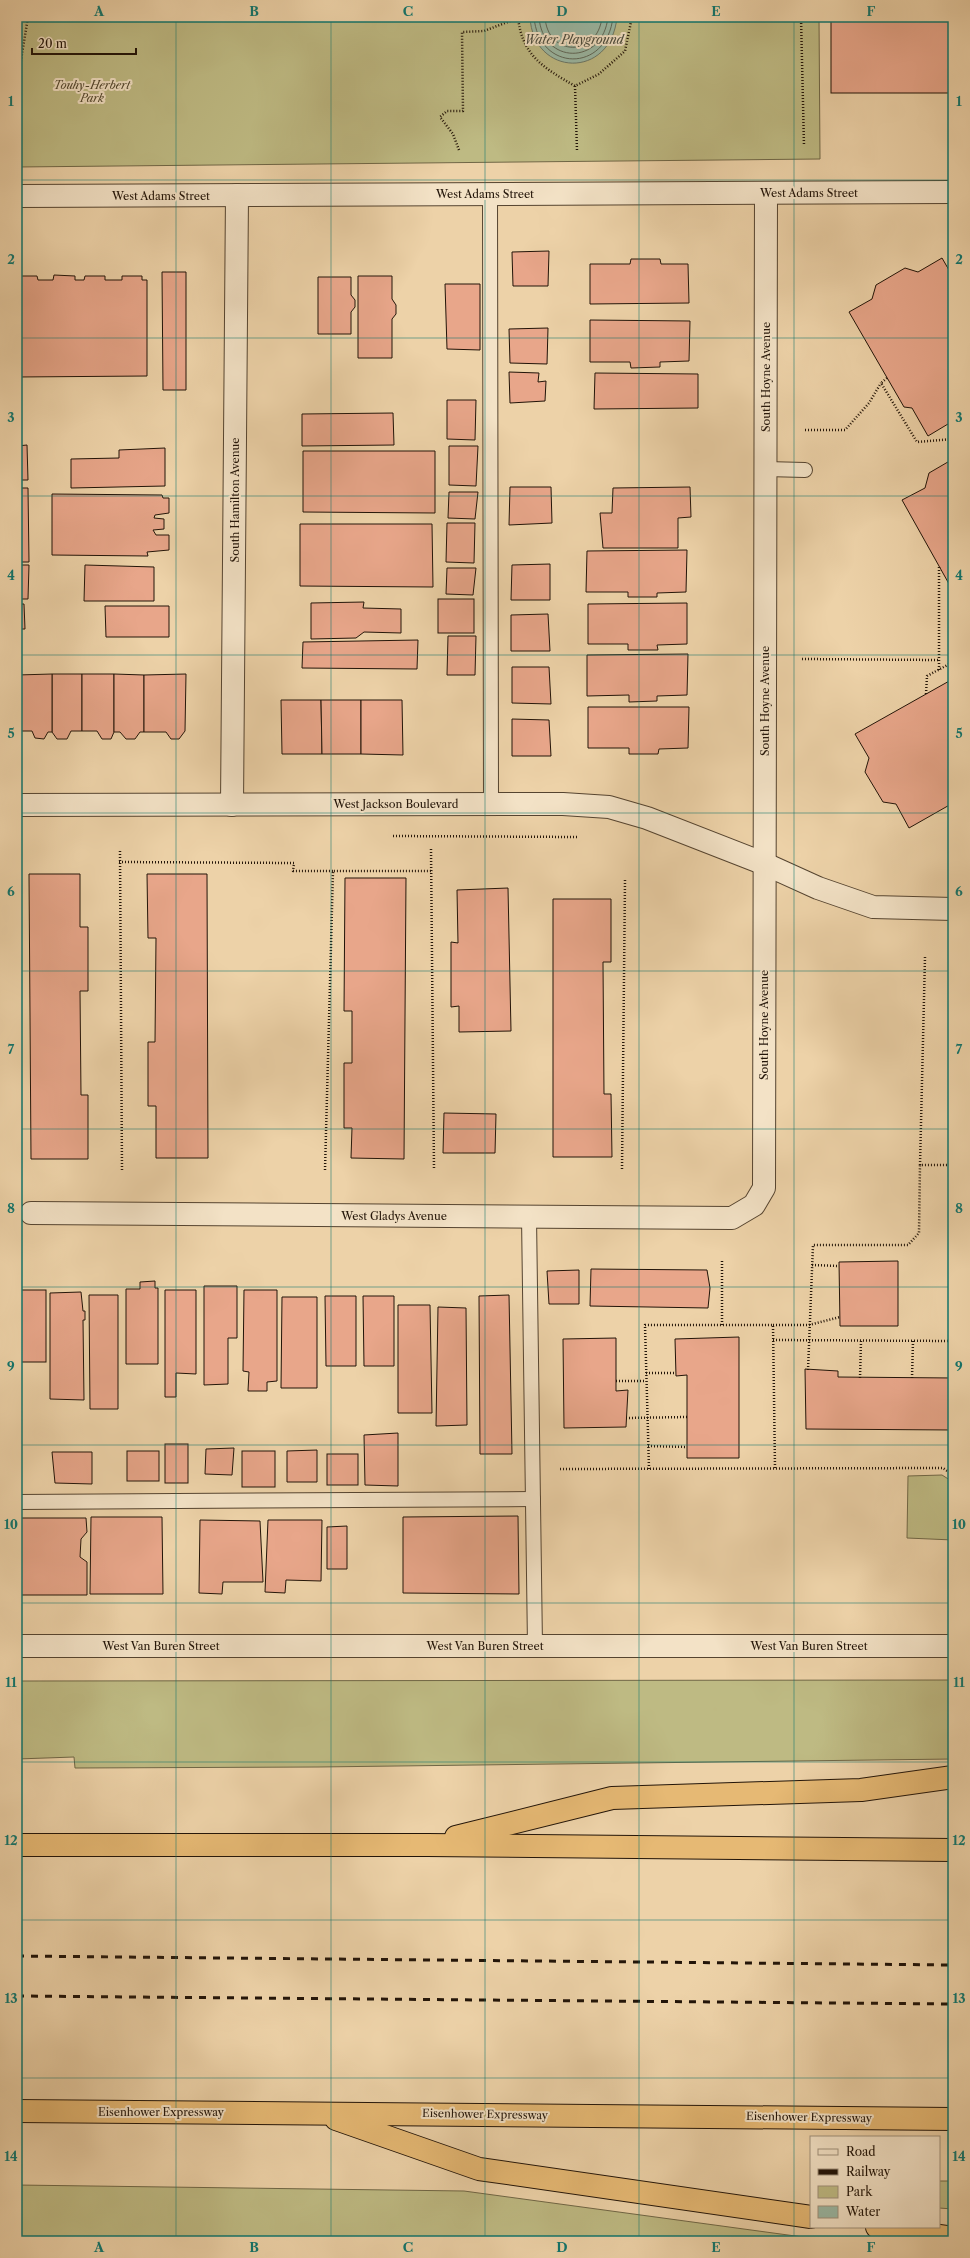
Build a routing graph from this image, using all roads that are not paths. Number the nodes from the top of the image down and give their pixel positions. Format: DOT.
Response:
graph roads {
  1 [pos="953,192"];
  2 [pos="766,193"];
  3 [pos="490,194"];
  4 [pos="237,195"];
  5 [pos="17,196"];
  6 [pos="766,469"];
  7 [pos="805,470"];
  8 [pos="232,804"];
  9 [pos="491,804"];
  10 [pos="17,805"];
  11 [pos="765,864"];
  12 [pos="953,909"];
  13 [pos="754,1206"];
  14 [pos="31,1213"];
  15 [pos="529,1217"];
  16 [pos="533,1498"];
  17 [pos="17,1502"];
  18 [pos="17,1646"];
  19 [pos="535,1646"];
  20 [pos="953,1646"];
  21 [pos="953,1777"];
  22 [pos="17,1845"];
  23 [pos="427,1845"];
  24 [pos="953,1850"];
  25 [pos="17,2111"];
  26 [pos="317,2113"];
  27 [pos="953,2119"];
  28 [pos="810,2217"];
  29 [pos="884,2228"];
  30 [pos="953,2238"];
  1 -- 2 [label="street, West Adams Street"];
  2 -- 3 [label="street, West Adams Street"];
  2 -- 6 [label="street, South Hoyne Avenue"];
  3 -- 4 [label="street, West Adams Street"];
  3 -- 9 [label="lane"];
  4 -- 5 [label="street, West Adams Street"];
  4 -- 8 [label="street, South Hamilton Avenue"];
  6 -- 7 [label="lane"];
  6 -- 11 [label="street, South Hoyne Avenue"];
  8 -- 9 [label="street, West Jackson Boulevard"];
  8 -- 10 [label="street, West Jackson Boulevard"];
  9 -- 11 [label="street, West Jackson Boulevard"];
  11 -- 12 [label="street, West Jackson Boulevard"];
  11 -- 13 [label="street, South Hoyne Avenue"];
  13 -- 15 [label="street, West Gladys Avenue"];
  14 -- 15 [label="street, West Gladys Avenue"];
  15 -- 16 [label="lane"];
  16 -- 17 [label="lane"];
  16 -- 19 [label="lane"];
  18 -- 19 [label="street, West Van Buren Street"];
  19 -- 20 [label="street, West Van Buren Street"];
  21 -- 23 [label="highway"];
  22 -- 23 [label="highway"];
  23 -- 24 [label="highway"];
  25 -- 26 [label="highway, Eisenhower Expressway"];
  26 -- 27 [label="highway, Eisenhower Expressway"];
  26 -- 28 [label="highway"];
  29 -- 30 [label="highway"];
}
